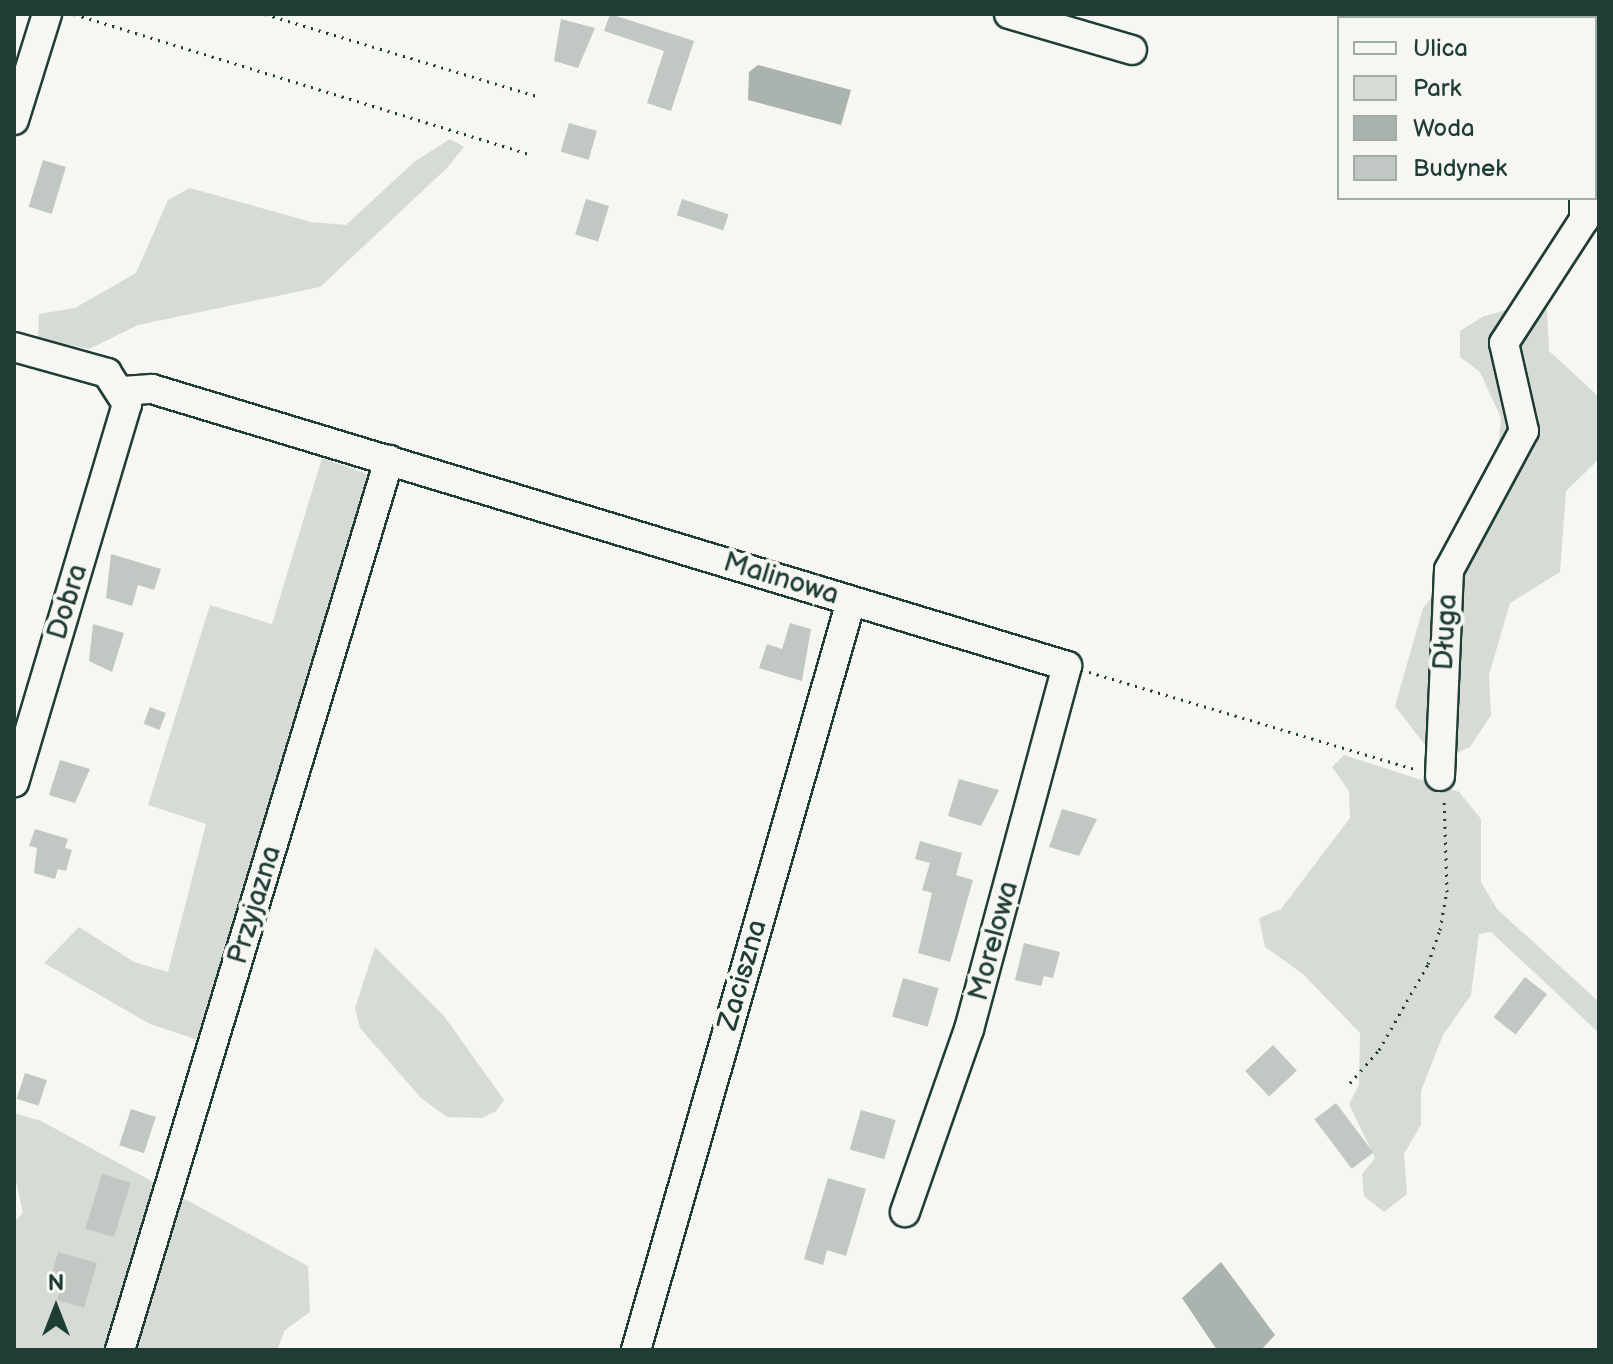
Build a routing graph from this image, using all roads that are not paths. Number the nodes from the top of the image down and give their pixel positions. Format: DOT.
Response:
graph roads {
  1 [pos="47,14"];
  2 [pos="1009,14"];
  3 [pos="1132,50"];
  4 [pos="14,120"];
  5 [pos="1584,200"];
  6 [pos="14,347"];
  7 [pos="122,391"];
  8 [pos="389,460"];
  9 [pos="851,601"];
  10 [pos="1067,666"];
  11 [pos="1440,776"];
  12 [pos="14,782"];
  13 [pos="905,1212"];
  14 [pos="120,1350"];
  15 [pos="636,1350"];
  1 -- 4 [label="street"];
  2 -- 3 [label="street"];
  5 -- 11 [label="street, Długa"];
  6 -- 7 [label="street"];
  7 -- 8 [label="street, Malinowa"];
  7 -- 12 [label="street, Dobra"];
  8 -- 9 [label="street, Malinowa"];
  8 -- 14 [label="street, Przyjazna"];
  9 -- 10 [label="street, Malinowa"];
  9 -- 15 [label="street, Zaciszna"];
  10 -- 13 [label="street, Morelowa"];
}
